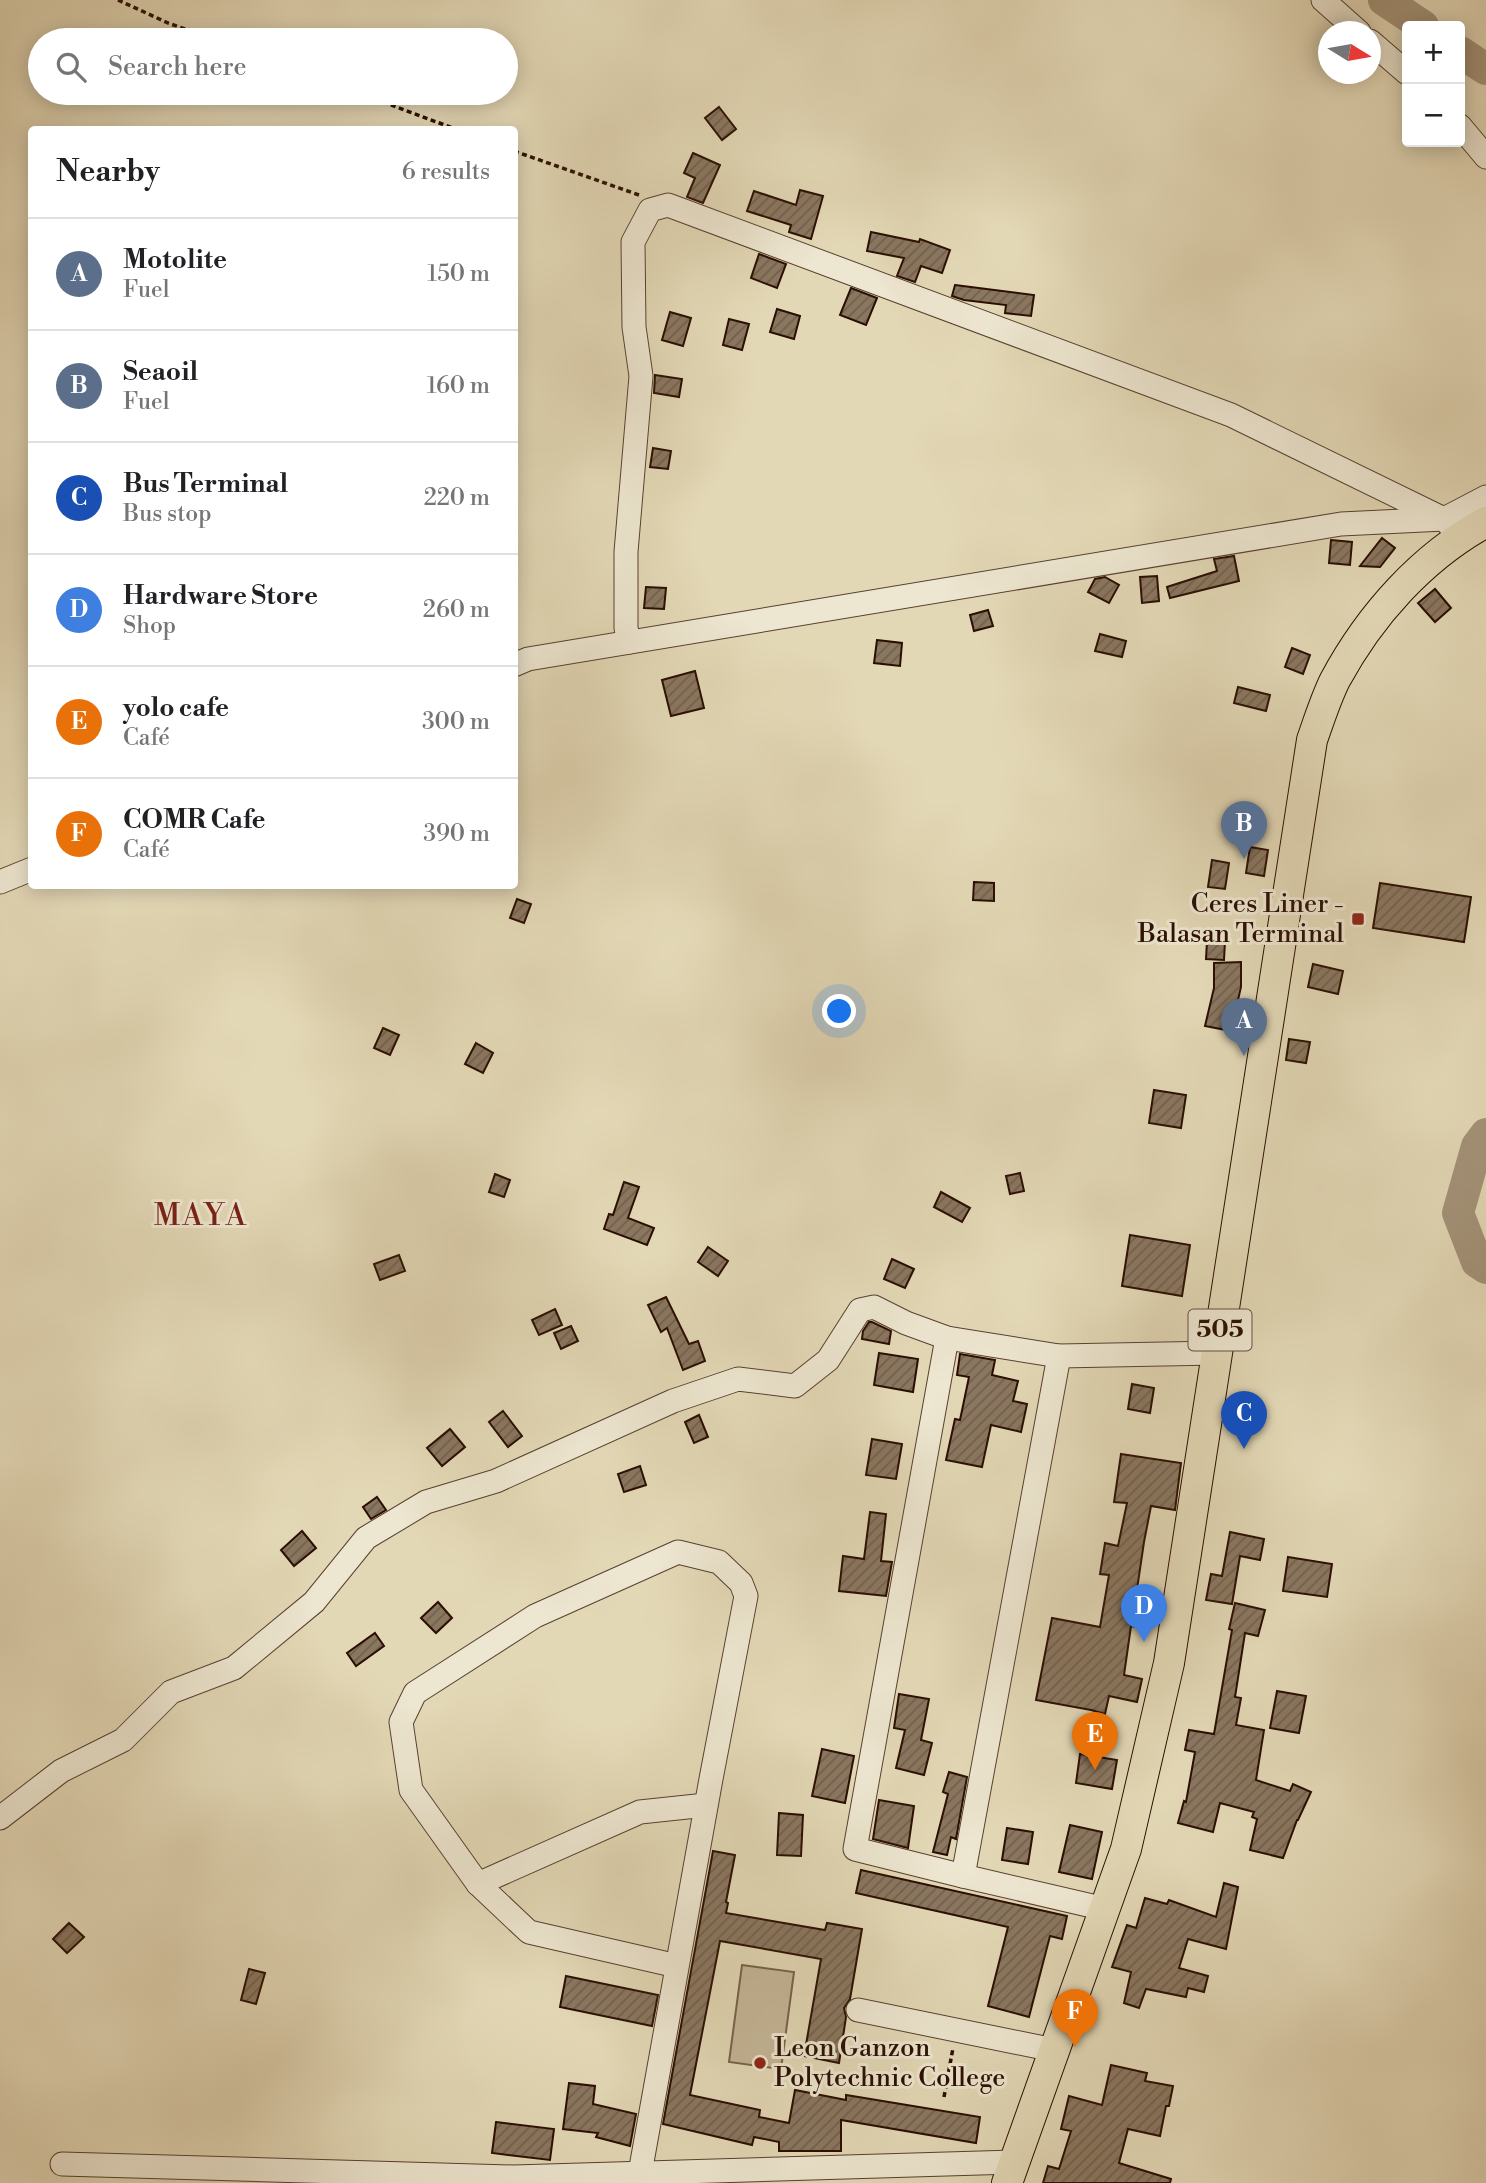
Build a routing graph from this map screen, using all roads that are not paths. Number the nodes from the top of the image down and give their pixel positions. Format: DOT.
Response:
graph roads {
  1 [pos="1323,0"];
  2 [pos="1347,21"];
  3 [pos="1381,51"];
  4 [pos="1402,69"];
  5 [pos="1465,132"];
  6 [pos="1486,157"];
  7 [pos="1486,497"];
  8 [pos="1486,522"];
  9 [pos="1451,528"];
  10 [pos="629,642"];
  11 [pos="518,663"];
  12 [pos="28,871"];
  13 [pos="0,882"];
  14 [pos="947,1338"];
  15 [pos="1217,1353"];
  16 [pos="1059,1356"];
  17 [pos="706,1805"];
  18 [pos="0,1818"];
  19 [pos="963,1876"];
  20 [pos="478,1884"];
  21 [pos="1105,1909"];
  22 [pos="677,1966"];
  23 [pos="858,2010"];
  24 [pos="1054,2050"];
  25 [pos="62,2164"];
  26 [pos="1011,2172"];
  27 [pos="640,2173"];
  28 [pos="853,2175"];
  1 -- 2 [label="street"];
  3 -- 4 [label="street"];
  5 -- 6 [label="street"];
  7 -- 9 [label="street"];
  8 -- 9 [label="main road, 505"];
  9 -- 10 [label="street"];
  9 -- 10 [label="street"];
  9 -- 15 [label="main road, 505"];
  10 -- 11 [label="street"];
  12 -- 13 [label="street"];
  14 -- 16 [label="street"];
  14 -- 18 [label="street"];
  14 -- 19 [label="street"];
  15 -- 16 [label="street"];
  15 -- 21 [label="main road, 505"];
  16 -- 19 [label="street"];
  17 -- 20 [label="street"];
  17 -- 20 [label="street"];
  17 -- 22 [label="street"];
  19 -- 21 [label="street"];
  20 -- 22 [label="street"];
  21 -- 24 [label="main road, 505"];
  22 -- 27 [label="street"];
  23 -- 24 [label="street"];
  24 -- 26 [label="main road, 505"];
  25 -- 27 [label="street"];
  26 -- 28 [label="street"];
  27 -- 28 [label="street"];
}
